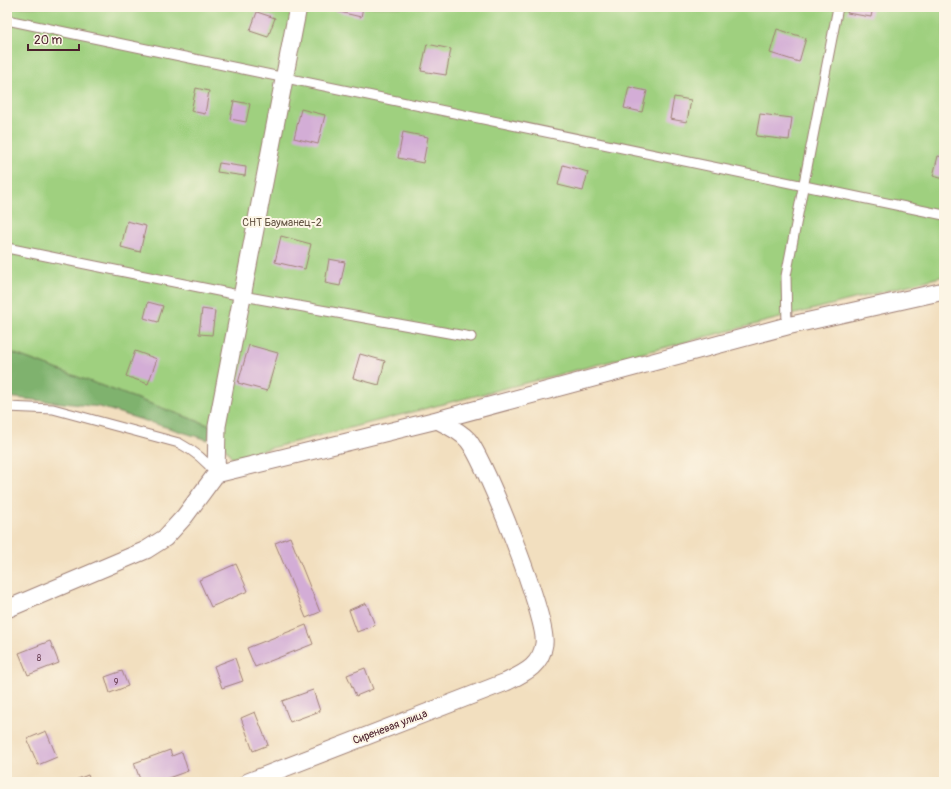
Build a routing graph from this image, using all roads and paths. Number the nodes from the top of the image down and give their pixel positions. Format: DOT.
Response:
graph roads {
  1 [pos="298,7"];
  2 [pos="838,7"];
  3 [pos="7,20"];
  4 [pos="284,77"];
  5 [pos="805,186"];
  6 [pos="944,215"];
  7 [pos="7,248"];
  8 [pos="944,291"];
  9 [pos="243,296"];
  10 [pos="787,326"];
  11 [pos="471,337"];
  12 [pos="7,407"];
  13 [pos="437,420"];
  14 [pos="216,474"];
  15 [pos="7,609"];
  16 [pos="248,782"];
  1 -- 4 [label="street"];
  2 -- 5 [label="lane"];
  3 -- 4 [label="lane"];
  4 -- 5 [label="lane"];
  4 -- 9 [label="street"];
  5 -- 6 [label="lane"];
  5 -- 10 [label="lane"];
  7 -- 9 [label="lane"];
  8 -- 10 [label="street"];
  9 -- 11 [label="lane"];
  9 -- 14 [label="street"];
  10 -- 13 [label="street"];
  12 -- 14 [label="lane"];
  13 -- 14 [label="street"];
  13 -- 16 [label="street, Сиреневая улица"];
  14 -- 15 [label="street"];
}
